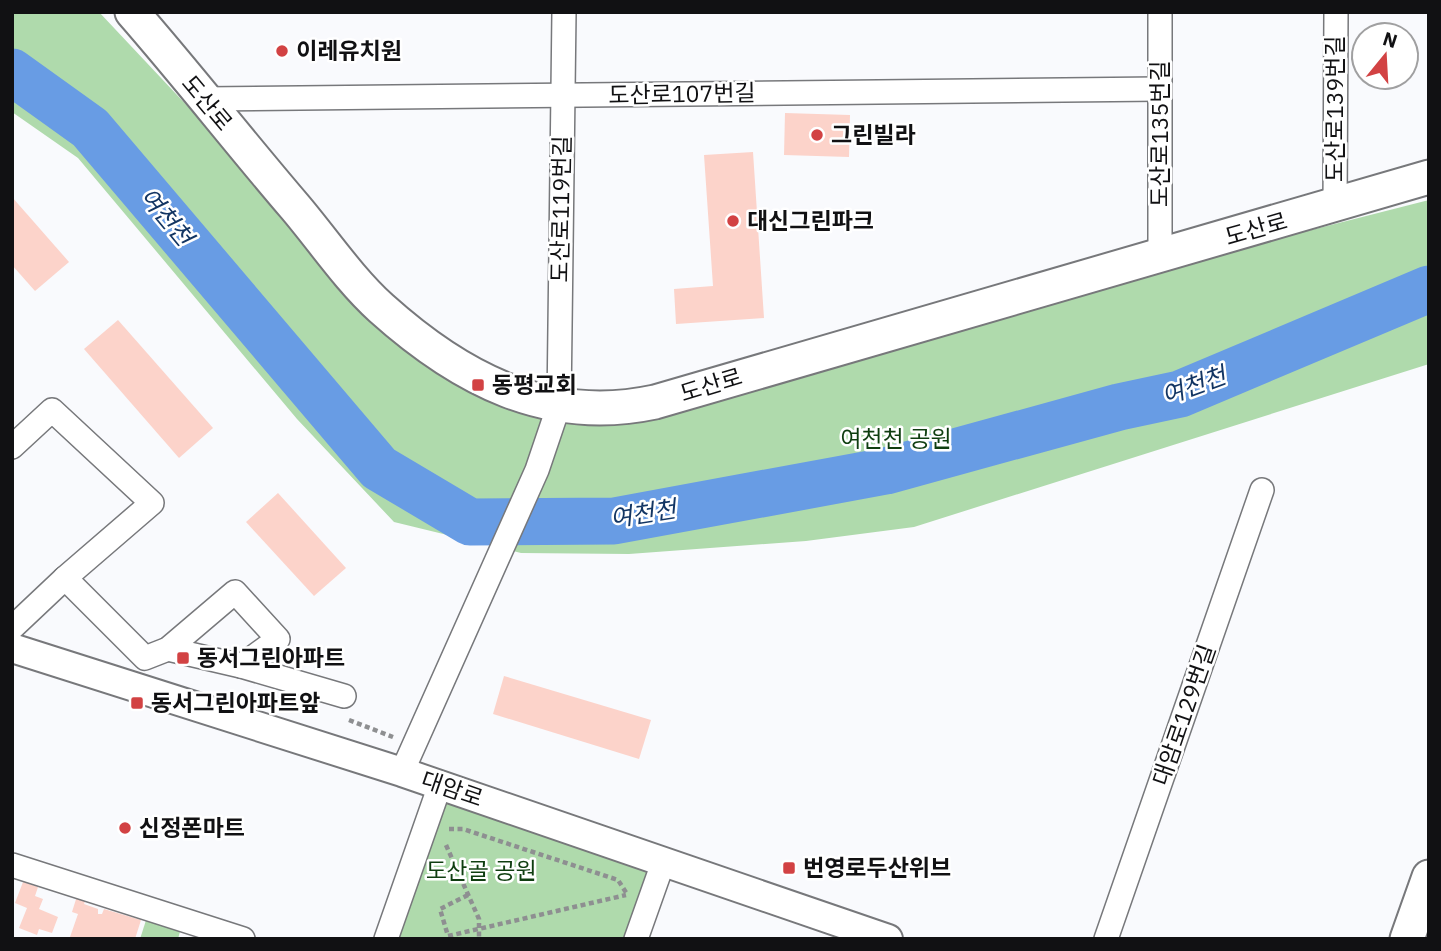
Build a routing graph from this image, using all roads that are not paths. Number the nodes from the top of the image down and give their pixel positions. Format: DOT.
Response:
graph roads {
  1 [pos="132,12"];
  2 [pos="564,12"];
  3 [pos="1160,12"];
  4 [pos="1336,12"];
  5 [pos="1160,89"];
  6 [pos="563,95"];
  7 [pos="204,99"];
  8 [pos="1429,177"];
  9 [pos="1335,207"];
  10 [pos="1160,256"];
  11 [pos="559,405"];
  12 [pos="12,447"];
  13 [pos="1262,490"];
  14 [pos="65,578"];
  15 [pos="12,628"];
  16 [pos="12,648"];
  17 [pos="169,649"];
  18 [pos="242,666"];
  19 [pos="344,696"];
  20 [pos="402,772"];
  21 [pos="440,785"];
  22 [pos="664,860"];
  23 [pos="12,865"];
  24 [pos="1429,877"];
  25 [pos="243,939"];
  26 [pos="386,939"];
  27 [pos="636,939"];
  28 [pos="888,939"];
  29 [pos="1105,939"];
  30 [pos="1407,939"];
  1 -- 7 [label="main road, 도산로"];
  2 -- 6 [label="street, 도산로119번길"];
  3 -- 5 [label="street, 도산로135번길"];
  4 -- 9 [label="street, 도산로139번길"];
  5 -- 6 [label="street, 도산로107번길"];
  5 -- 10 [label="street, 도산로135번길"];
  6 -- 7 [label="street, 도산로107번길"];
  6 -- 11 [label="street, 도산로119번길"];
  7 -- 11 [label="main road, 도산로"];
  8 -- 9 [label="main road, 도산로"];
  9 -- 10 [label="main road, 도산로"];
  10 -- 11 [label="main road, 도산로"];
  11 -- 20 [label="street, 도산로119번길"];
  12 -- 14 [label="street"];
  13 -- 29 [label="street, 대암로129번길"];
  14 -- 15 [label="street"];
  14 -- 17 [label="street"];
  16 -- 20 [label="street, 대암로"];
  17 -- 18 [label="street"];
  17 -- 18 [label="street"];
  18 -- 19 [label="street"];
  20 -- 21 [label="street, 대암로"];
  21 -- 22 [label="street, 대암로"];
  21 -- 26 [label="street"];
  22 -- 27 [label="street"];
  22 -- 28 [label="street, 대암로"];
  23 -- 25 [label="street"];
  24 -- 30 [label="main road"];
}
